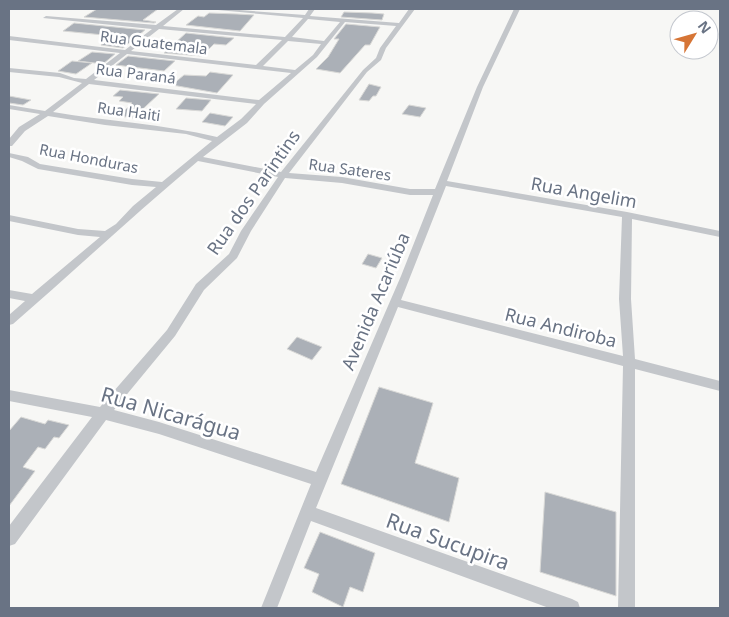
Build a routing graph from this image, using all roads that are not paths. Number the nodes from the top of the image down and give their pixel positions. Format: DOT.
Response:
graph roads {
  1 [pos="181,9"];
  2 [pos="210,9"];
  3 [pos="312,9"];
  4 [pos="412,9"];
  5 [pos="517,9"];
  6 [pos="306,16"];
  7 [pos="46,18"];
  8 [pos="345,19"];
  9 [pos="400,24"];
  10 [pos="157,28"];
  11 [pos="9,38"];
  12 [pos="287,40"];
  13 [pos="325,44"];
  14 [pos="127,52"];
  15 [pos="258,67"];
  16 [pos="9,70"];
  17 [pos="297,72"];
  18 [pos="88,81"];
  19 [pos="261,102"];
  20 [pos="9,107"];
  21 [pos="46,114"];
  22 [pos="218,140"];
  23 [pos="9,144"];
  24 [pos="9,155"];
  25 [pos="198,158"];
  26 [pos="283,174"];
  27 [pos="164,185"];
  28 [pos="440,188"];
  29 [pos="627,215"];
  30 [pos="9,218"];
  31 [pos="113,231"];
  32 [pos="720,234"];
  33 [pos="9,294"];
  34 [pos="35,299"];
  35 [pos="394,302"];
  36 [pos="9,321"];
  37 [pos="629,362"];
  38 [pos="720,386"];
  39 [pos="9,396"];
  40 [pos="103,413"];
  41 [pos="320,480"];
  42 [pos="308,513"];
  43 [pos="9,538"];
  44 [pos="269,608"];
  45 [pos="572,608"];
  46 [pos="626,608"];
  1 -- 10 [label="street"];
  2 -- 6 [label="street"];
  3 -- 6 [label="street"];
  4 -- 9 [label="street, Rua dos Parintins"];
  5 -- 28 [label="street, Avenida Acariúba"];
  6 -- 8 [label="street"];
  6 -- 12 [label="street"];
  7 -- 10 [label="street"];
  8 -- 9 [label="street"];
  8 -- 13 [label="street"];
  9 -- 26 [label="street, Rua dos Parintins"];
  10 -- 12 [label="street"];
  10 -- 14 [label="street"];
  11 -- 14 [label="street, Rua Guatemala"];
  12 -- 13 [label="street"];
  12 -- 15 [label="street"];
  13 -- 17 [label="street"];
  14 -- 15 [label="street, Rua Guatemala"];
  14 -- 18 [label="street"];
  15 -- 17 [label="street, Rua Guatemala"];
  16 -- 18 [label="street, Rua Paraná"];
  17 -- 19 [label="street"];
  18 -- 19 [label="street, Rua Paraná"];
  18 -- 21 [label="street"];
  19 -- 22 [label="street"];
  20 -- 21 [label="street, Rua Haiti"];
  21 -- 22 [label="street, Rua Haiti"];
  21 -- 23 [label="street"];
  22 -- 25 [label="street"];
  24 -- 27 [label="street, Rua Honduras"];
  25 -- 26 [label="street, Rua Sateres"];
  25 -- 27 [label="street"];
  26 -- 28 [label="street, Rua Sateres"];
  26 -- 40 [label="street, Rua dos Parintins"];
  27 -- 31 [label="street"];
  28 -- 29 [label="street, Rua Angelim"];
  28 -- 35 [label="street, Avenida Acariúba"];
  29 -- 32 [label="street, Rua Angelim"];
  29 -- 37 [label="street"];
  30 -- 31 [label="street"];
  31 -- 34 [label="street"];
  33 -- 34 [label="street"];
  34 -- 36 [label="street"];
  35 -- 37 [label="street, Rua Andiroba"];
  35 -- 41 [label="street, Avenida Acariúba"];
  37 -- 38 [label="street, Rua Andiroba"];
  37 -- 46 [label="street"];
  39 -- 40 [label="street, Rua Nicarágua"];
  40 -- 41 [label="street, Rua Nicarágua"];
  40 -- 43 [label="street, Rua dos Parintins"];
  41 -- 42 [label="street, Avenida Acariúba"];
  42 -- 44 [label="street, Avenida Acariúba"];
  42 -- 45 [label="street, Rua Sucupira"];
}
